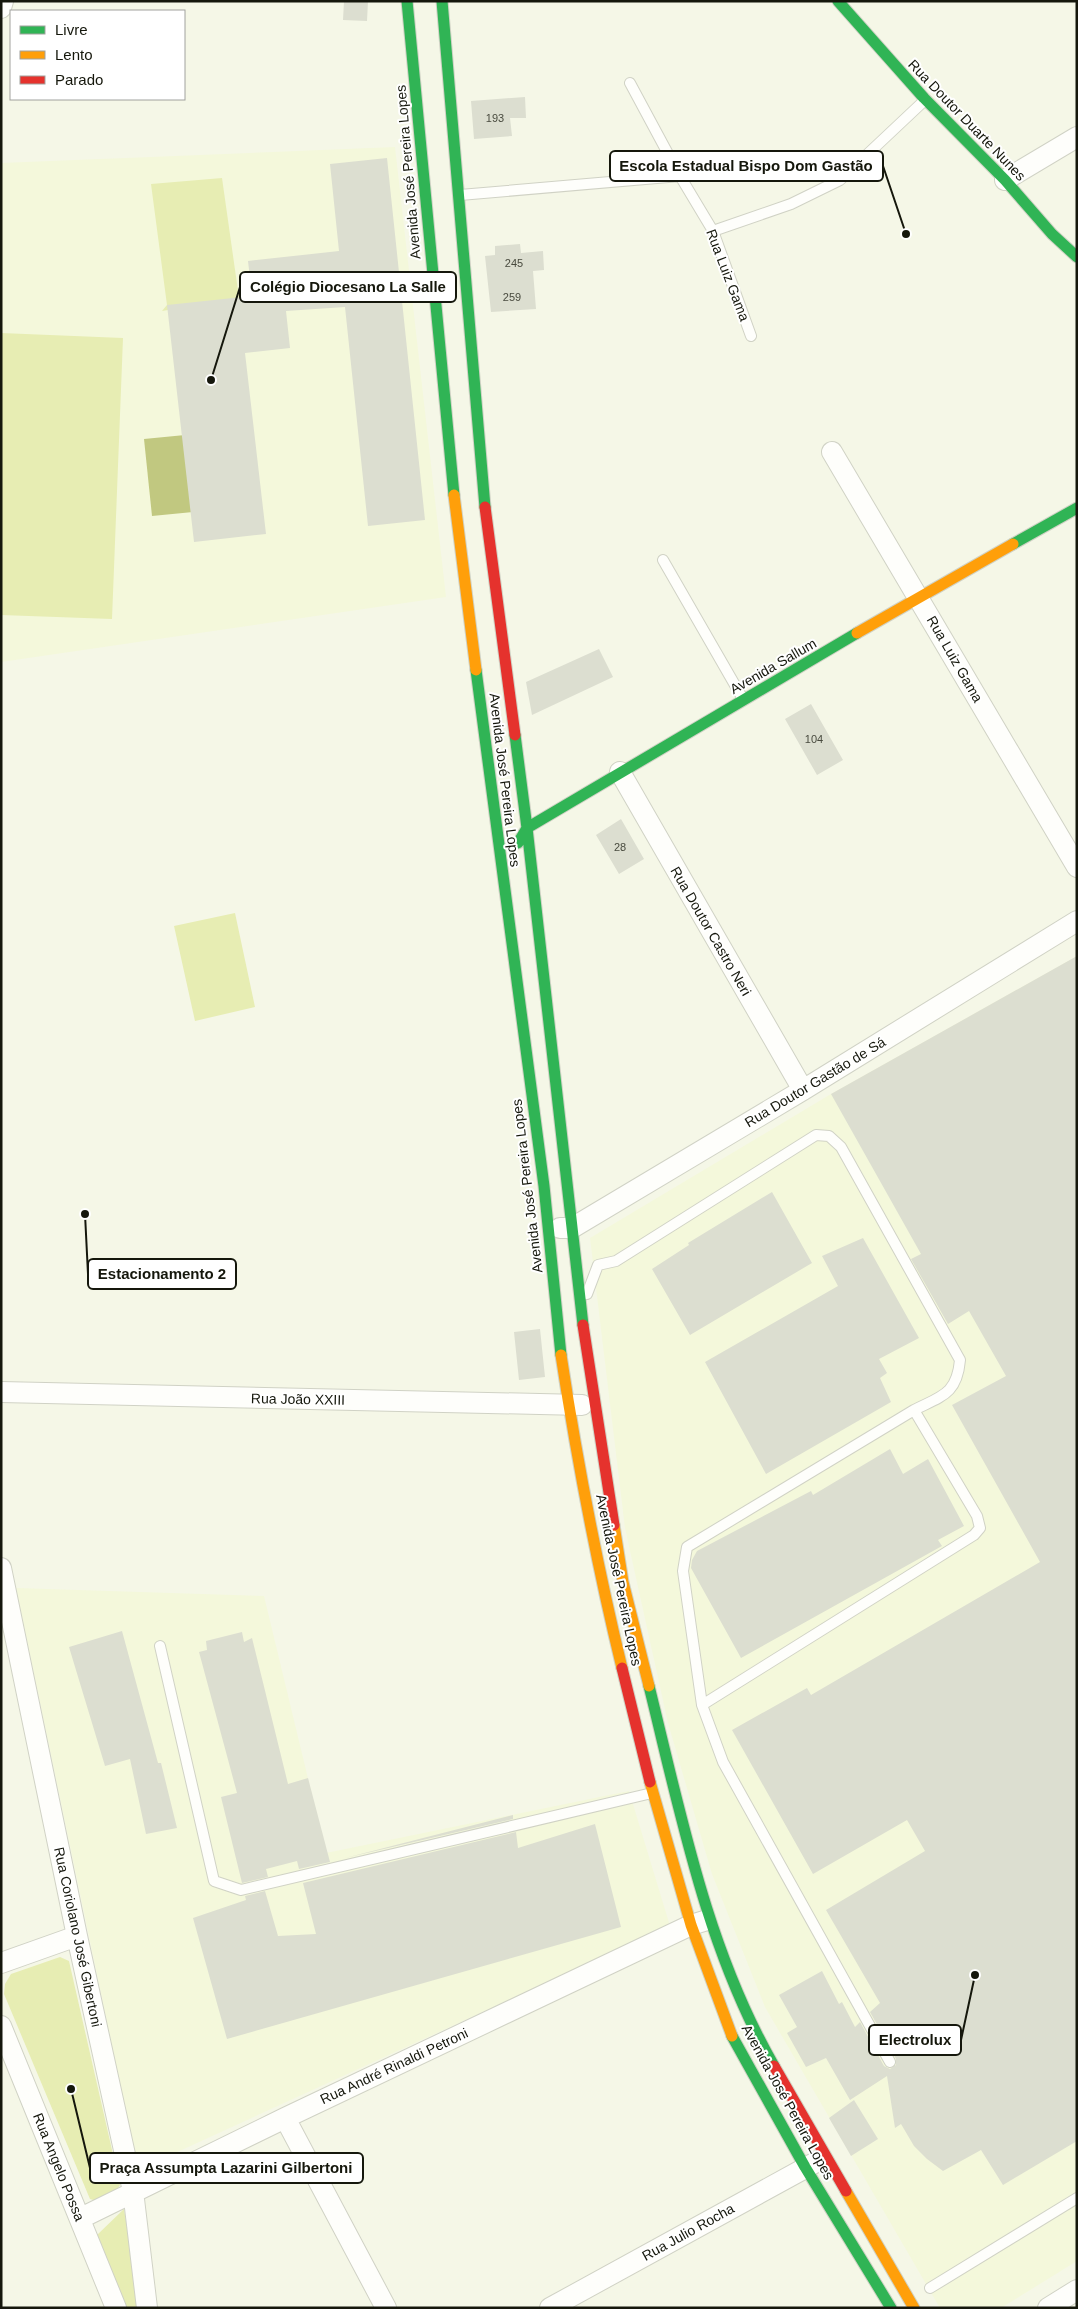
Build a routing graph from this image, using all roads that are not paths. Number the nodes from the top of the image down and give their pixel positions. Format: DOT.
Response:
graph roads {
  1 [pos="3,1"];
  2 [pos="407,1"];
  3 [pos="442,1"];
  4 [pos="838,1"];
  5 [pos="1,8"];
  6 [pos="630,83"];
  7 [pos="926,100"];
  8 [pos="1077,137"];
  9 [pos="680,176"];
  10 [pos="1005,180"];
  11 [pos="459,195"];
  12 [pos="713,231"];
  13 [pos="1077,257"];
  14 [pos="751,336"];
  15 [pos="832,452"];
  16 [pos="1076,509"];
  17 [pos="472,523"];
  18 [pos="663,560"];
  19 [pos="919,598"];
  20 [pos="744,700"];
  21 [pos="620,772"];
  22 [pos="526,828"];
  23 [pos="1077,867"];
  24 [pos="501,868"];
  25 [pos="1077,921"];
  26 [pos="803,1090"];
  27 [pos="572,1228"];
  28 [pos="548,1229"];
  29 [pos="569,1313"];
  30 [pos="1,1392"];
  31 [pos="569,1405"];
  32 [pos="594,1405"];
  33 [pos="914,1410"];
  34 [pos="1,1568"];
  35 [pos="160,1646"];
  36 [pos="702,1705"];
  37 [pos="674,1786"];
  38 [pos="653,1793"];
  39 [pos="710,1919"];
  40 [pos="691,1925"];
  41 [pos="77,1936"];
  42 [pos="1,1964"];
  43 [pos="1,2026"];
  44 [pos="890,2062"];
  45 [pos="285,2118"];
  46 [pos="826,2156"];
  47 [pos="805,2168"];
  48 [pos="133,2191"];
  49 [pos="1077,2198"];
  50 [pos="81,2218"];
  51 [pos="930,2288"];
  52 [pos="1077,2290"];
  53 [pos="910,2306"];
  54 [pos="116,2308"];
  55 [pos="147,2308"];
  56 [pos="386,2308"];
  57 [pos="550,2308"];
  58 [pos="891,2308"];
  59 [pos="1048,2308"];
  1 -- 5 [label="street"];
  2 -- 17 [label="main road, Avenida José Pereira Lopes"];
  3 -- 11 [label="main road, Avenida José Pereira Lopes"];
  4 -- 7 [label="main road, Rua Doutor Duarte Nunes"];
  6 -- 9 [label="lane, Rua Luiz Gama"];
  7 -- 10 [label="main road, Rua Doutor Duarte Nunes"];
  7 -- 12 [label="lane"];
  8 -- 10 [label="street"];
  9 -- 11 [label="lane"];
  9 -- 12 [label="lane, Rua Luiz Gama"];
  10 -- 13 [label="main road, Rua Doutor Duarte Nunes"];
  11 -- 17 [label="main road, Avenida José Pereira Lopes"];
  12 -- 14 [label="lane, Rua Luiz Gama"];
  15 -- 19 [label="street, Rua Luiz Gama"];
  16 -- 19 [label="main road, Avenida Sallum"];
  17 -- 22 [label="main road, Avenida José Pereira Lopes"];
  17 -- 24 [label="main road, Avenida José Pereira Lopes"];
  18 -- 20 [label="lane"];
  19 -- 20 [label="main road, Avenida Sallum"];
  19 -- 23 [label="street, Rua Luiz Gama"];
  20 -- 21 [label="main road, Avenida Sallum"];
  21 -- 22 [label="main road, Avenida Sallum"];
  21 -- 26 [label="street, Rua Doutor Castro Neri"];
  22 -- 24 [label="main road, Avenida Sallum"];
  22 -- 27 [label="main road, Avenida José Pereira Lopes"];
  24 -- 28 [label="main road, Avenida José Pereira Lopes"];
  25 -- 26 [label="street, Rua Doutor Gastão de Sá"];
  26 -- 27 [label="street, Rua Doutor Gastão de Sá"];
  27 -- 28 [label="street, Rua Doutor Gastão de Sá"];
  27 -- 29 [label="main road, Avenida José Pereira Lopes"];
  28 -- 29 [label="main road, Avenida José Pereira Lopes"];
  29 -- 31 [label="main road, Avenida José Pereira Lopes"];
  29 -- 32 [label="main road, Avenida José Pereira Lopes"];
  29 -- 33 [label="lane"];
  30 -- 31 [label="street, Rua João XXIII"];
  31 -- 32 [label="street, Rua João XXIII"];
  31 -- 38 [label="main road, Avenida José Pereira Lopes"];
  32 -- 37 [label="main road, Avenida José Pereira Lopes"];
  33 -- 36 [label="lane"];
  33 -- 36 [label="lane"];
  34 -- 41 [label="street, Rua Coriolano José Gibertoni"];
  35 -- 38 [label="lane"];
  36 -- 44 [label="lane"];
  37 -- 38 [label="lane"];
  37 -- 39 [label="main road, Avenida José Pereira Lopes"];
  38 -- 40 [label="main road, Avenida José Pereira Lopes"];
  39 -- 40 [label="street, Rua André Rinaldi Petroni"];
  39 -- 46 [label="main road, Avenida José Pereira Lopes"];
  40 -- 45 [label="street, Rua André Rinaldi Petroni"];
  40 -- 47 [label="main road, Avenida José Pereira Lopes"];
  41 -- 42 [label="street"];
  41 -- 48 [label="street, Rua Coriolano José Gibertoni"];
  43 -- 50 [label="street, Rua Angelo Possa"];
  45 -- 48 [label="street, Rua André Rinaldi Petroni"];
  45 -- 56 [label="street"];
  46 -- 47 [label="street, Rua Julio Rocha"];
  46 -- 53 [label="main road, Avenida José Pereira Lopes"];
  47 -- 57 [label="street, Rua Julio Rocha"];
  47 -- 58 [label="main road, Avenida José Pereira Lopes"];
  48 -- 50 [label="street, Rua André Rinaldi Petroni"];
  48 -- 55 [label="street, Rua Coriolano José Gibertoni"];
  49 -- 51 [label="lane"];
  50 -- 54 [label="street, Rua Angelo Possa"];
  52 -- 59 [label="street"];
}
